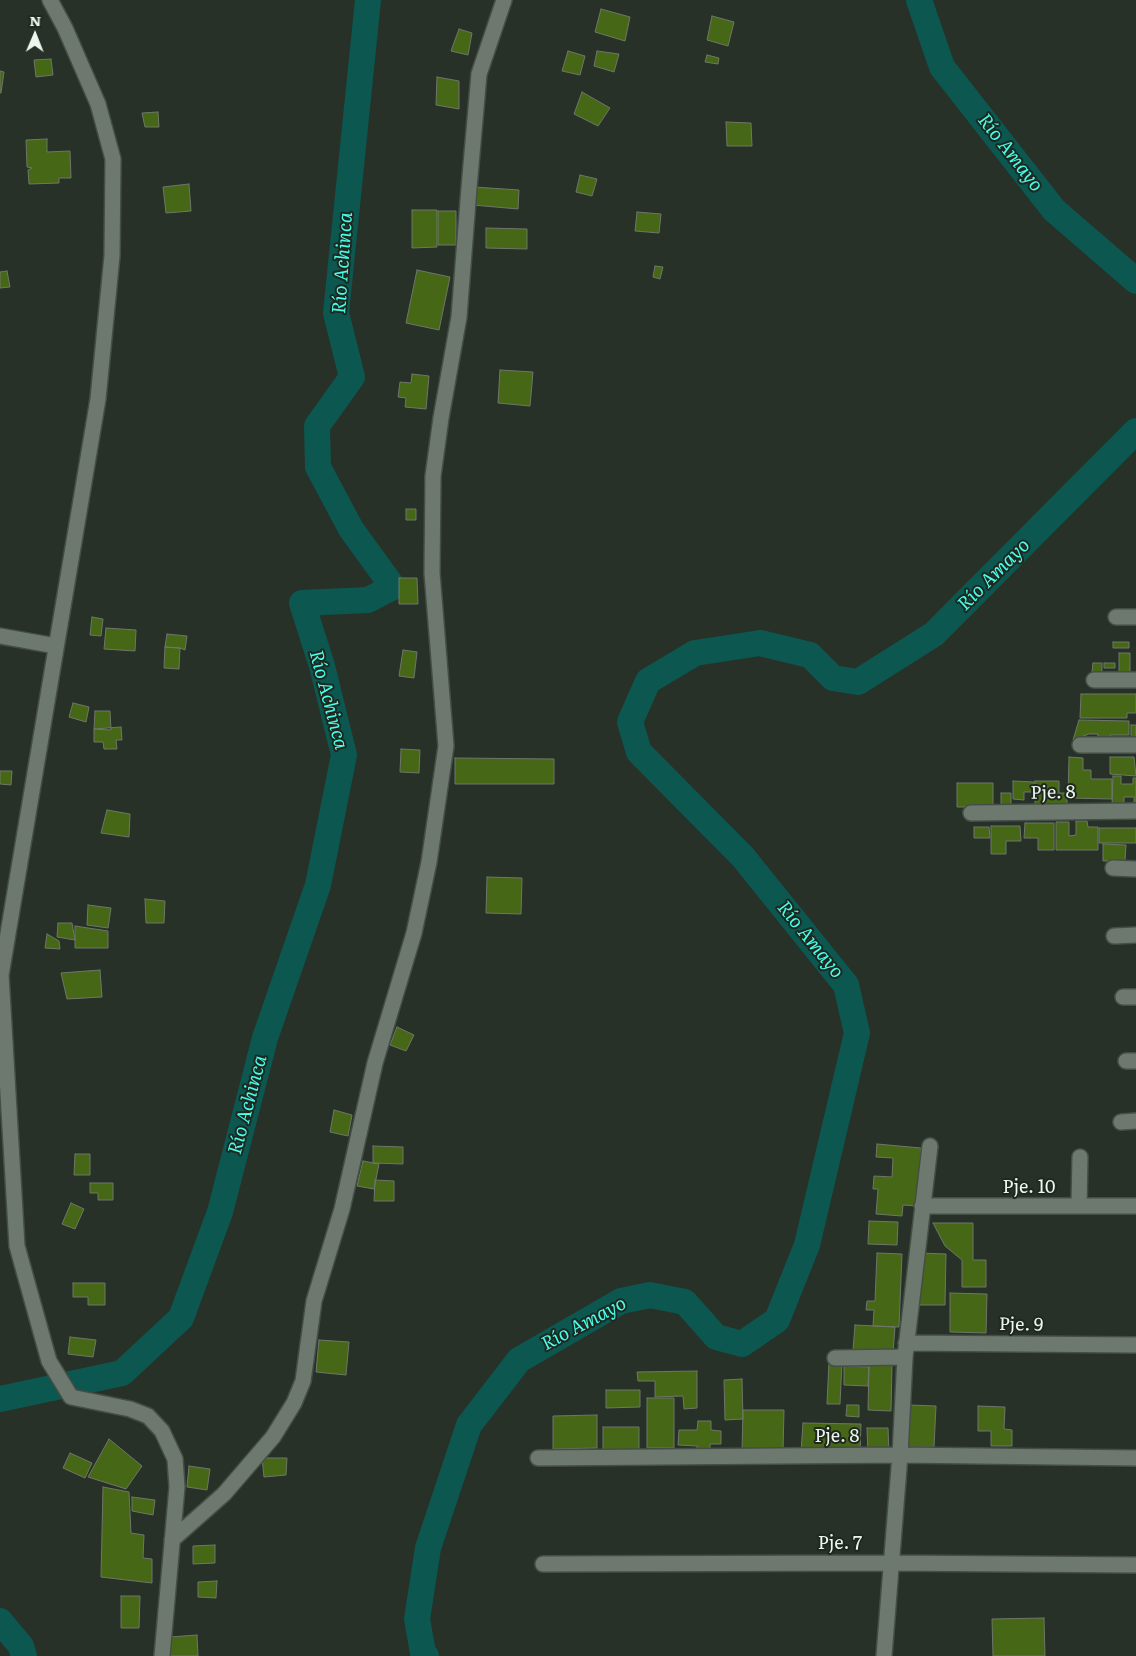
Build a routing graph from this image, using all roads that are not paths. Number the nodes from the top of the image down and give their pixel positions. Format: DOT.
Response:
graph roads {
  1 [pos="50,0"];
  2 [pos="504,0"];
  3 [pos="1116,617"];
  4 [pos="1136,617"];
  5 [pos="0,636"];
  6 [pos="56,646"];
  7 [pos="1094,680"];
  8 [pos="1136,680"];
  9 [pos="1080,745"];
  10 [pos="1136,745"];
  11 [pos="1136,811"];
  12 [pos="971,813"];
  13 [pos="1114,868"];
  14 [pos="1136,868"];
  15 [pos="1114,936"];
  16 [pos="1136,936"];
  17 [pos="5,1144"];
  18 [pos="930,1146"];
  19 [pos="1080,1157"];
  20 [pos="922,1206"];
  21 [pos="1079,1206"];
  22 [pos="1136,1206"];
  23 [pos="1136,1346"];
  24 [pos="905,1350"];
  25 [pos="835,1358"];
  26 [pos="900,1456"];
  27 [pos="538,1458"];
  28 [pos="1136,1458"];
  29 [pos="172,1540"];
  30 [pos="891,1563"];
  31 [pos="543,1564"];
  32 [pos="1136,1565"];
  33 [pos="162,1656"];
  34 [pos="884,1656"];
  1 -- 6 [label="street"];
  2 -- 29 [label="street"];
  3 -- 4 [label="street"];
  5 -- 6 [label="street"];
  6 -- 17 [label="street"];
  7 -- 8 [label="street"];
  9 -- 10 [label="street"];
  11 -- 12 [label="street, Pje. 8"];
  13 -- 14 [label="street"];
  15 -- 16 [label="street"];
  17 -- 29 [label="street"];
  18 -- 20 [label="street"];
  19 -- 21 [label="street"];
  20 -- 21 [label="street, Pje. 10"];
  20 -- 24 [label="street"];
  21 -- 22 [label="street, Pje. 10"];
  23 -- 24 [label="street, Pje. 9"];
  24 -- 25 [label="street, Pje. 9"];
  24 -- 26 [label="street"];
  26 -- 27 [label="street, Pje. 8"];
  26 -- 28 [label="street, Pje. 8"];
  26 -- 30 [label="street"];
  29 -- 33 [label="street"];
  30 -- 31 [label="street, Pje. 7"];
  30 -- 32 [label="street, Pje. 7"];
  30 -- 34 [label="street"];
}
